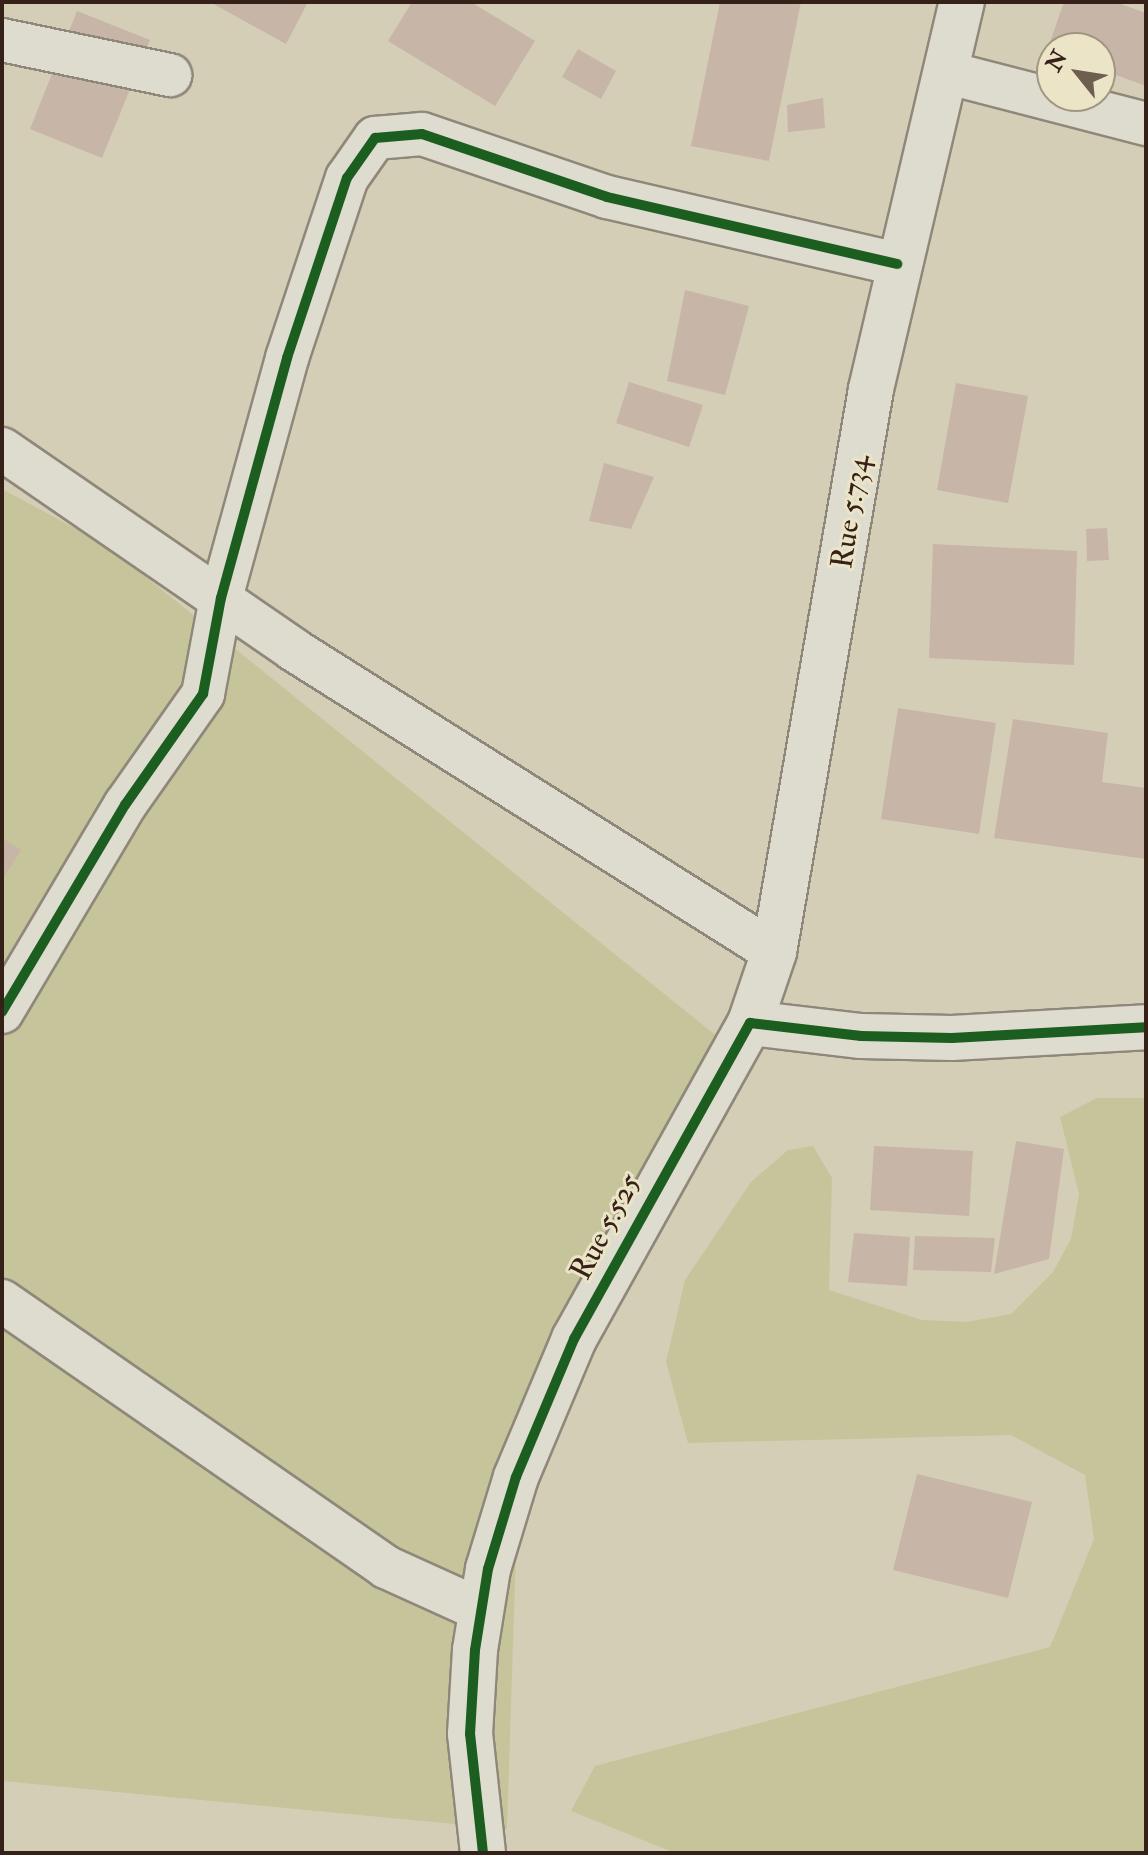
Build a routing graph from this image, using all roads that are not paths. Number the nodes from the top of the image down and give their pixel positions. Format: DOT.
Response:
graph roads {
  1 [pos="962,2"];
  2 [pos="2,40"];
  3 [pos="945,72"];
  4 [pos="170,75"];
  5 [pos="1146,124"];
  6 [pos="897,264"];
  7 [pos="2,449"];
  8 [pos="221,598"];
  9 [pos="774,952"];
  10 [pos="2,1012"];
  11 [pos="750,1023"];
  12 [pos="1146,1027"];
  13 [pos="2,1301"];
  14 [pos="481,1610"];
  15 [pos="483,1853"];
  1 -- 3 [label="street, Rue 5.734"];
  2 -- 4 [label="street"];
  3 -- 5 [label="street"];
  3 -- 6 [label="street, Rue 5.734"];
  6 -- 8 [label="street"];
  6 -- 9 [label="street, Rue 5.734"];
  7 -- 8 [label="street"];
  8 -- 9 [label="street"];
  8 -- 10 [label="street"];
  9 -- 11 [label="street, Rue 5.734"];
  11 -- 12 [label="street"];
  11 -- 14 [label="street, Rue 5.525"];
  13 -- 14 [label="street"];
  14 -- 15 [label="street, Rue 5.525"];
}
